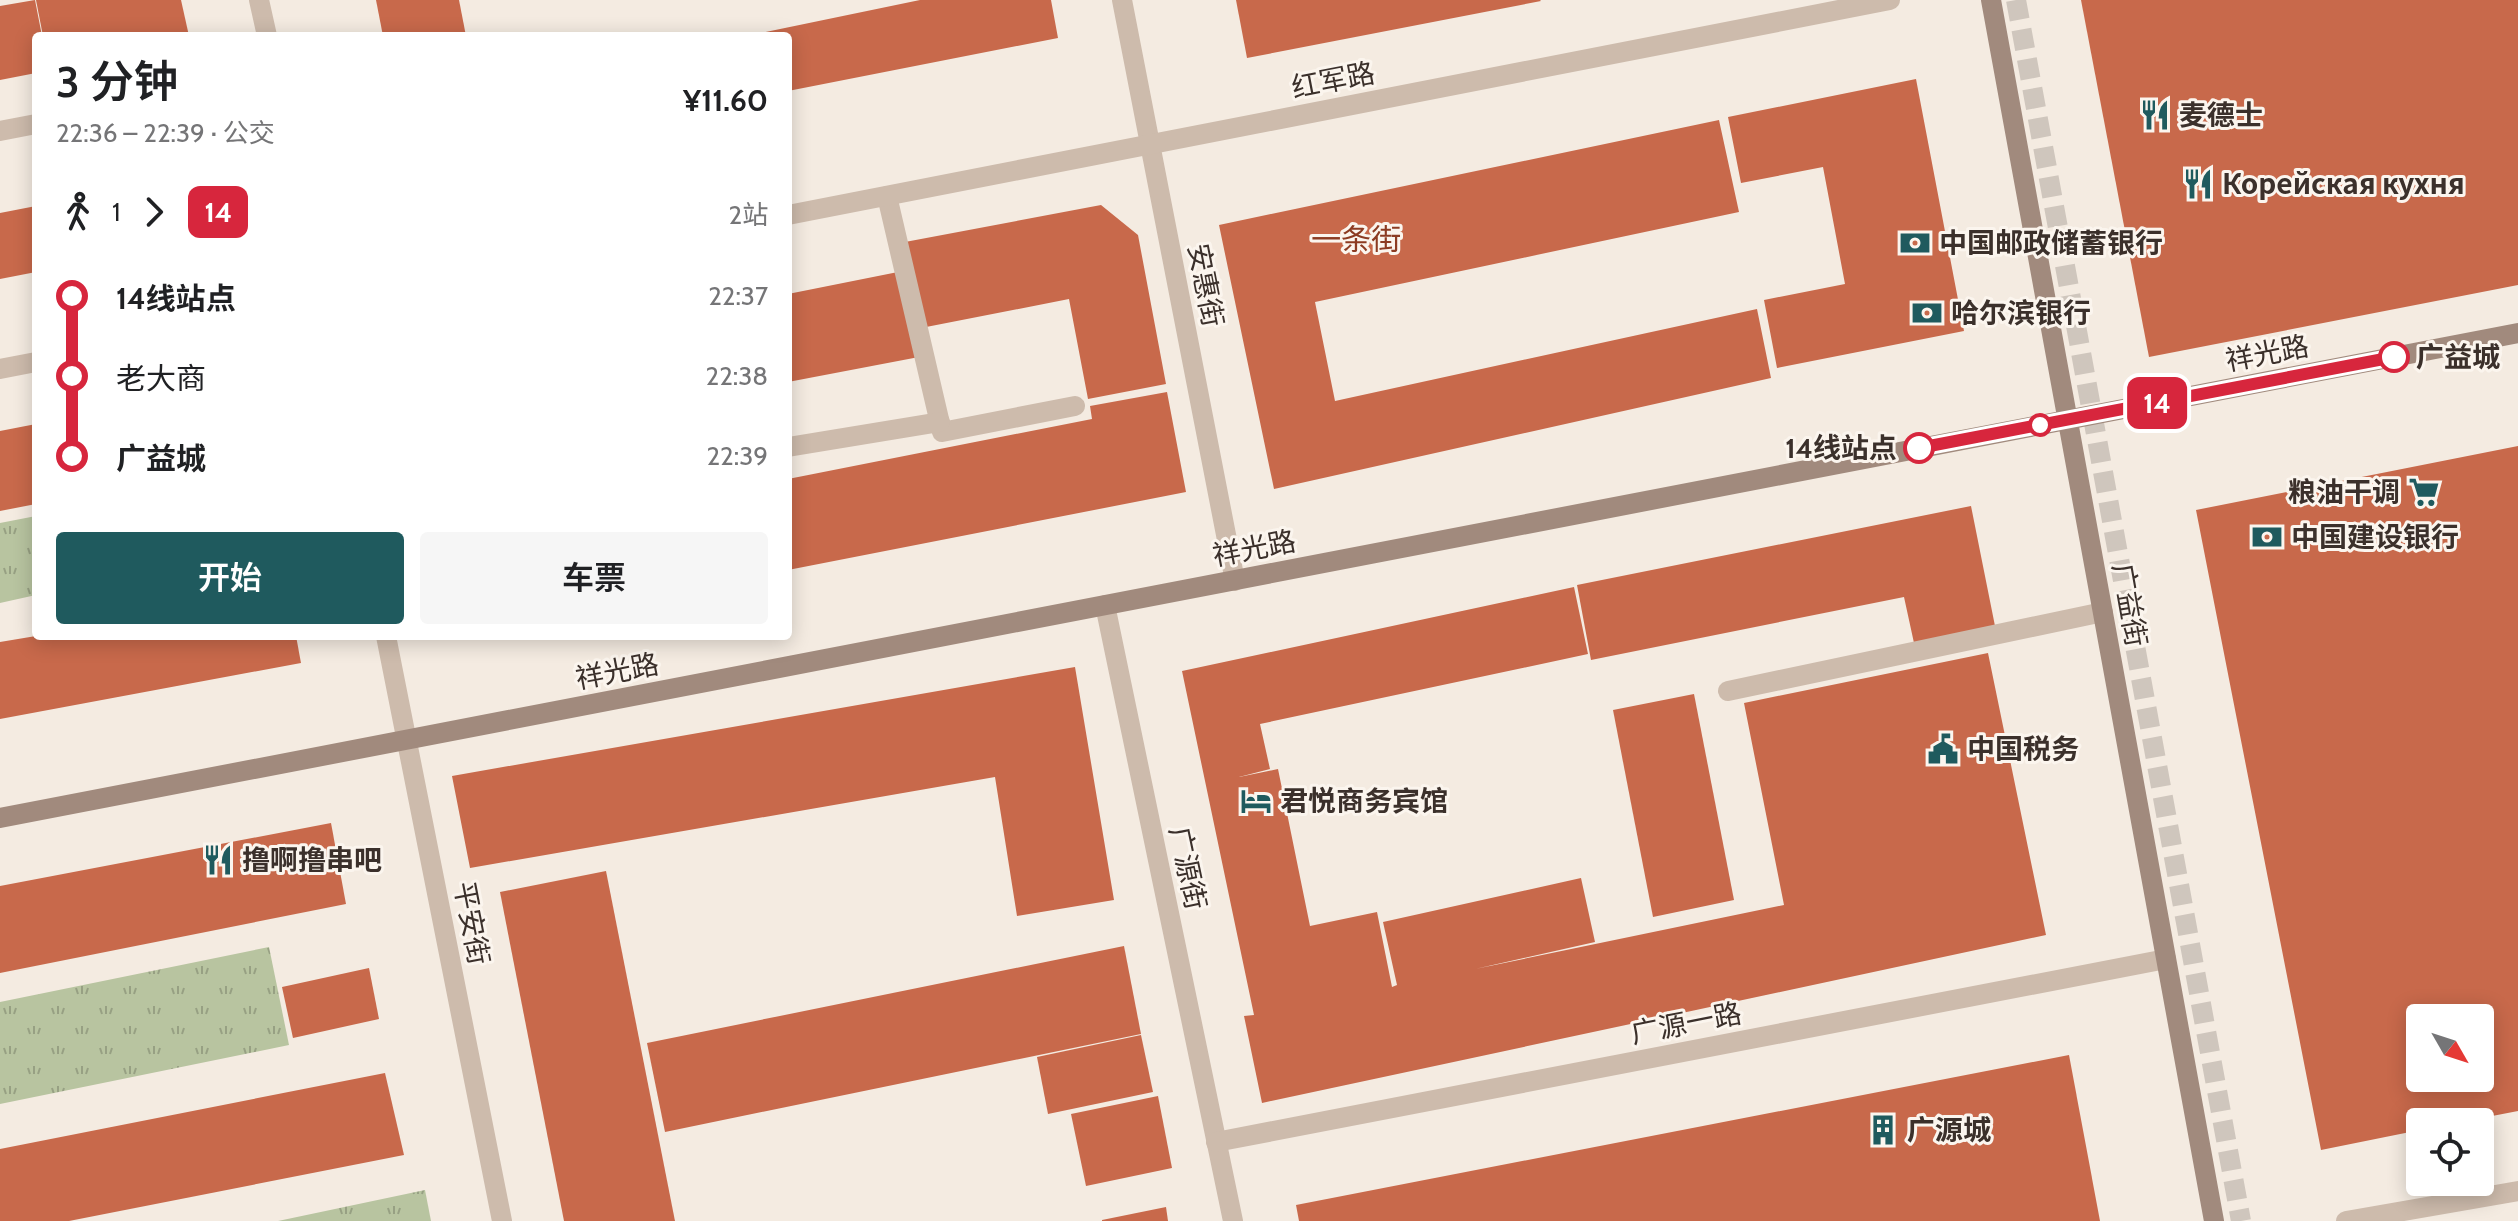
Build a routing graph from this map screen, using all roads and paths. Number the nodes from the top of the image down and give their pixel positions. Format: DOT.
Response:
graph roads {
  1 [pos="259,0"];
  2 [pos="1122,0"];
  3 [pos="1890,0"];
  4 [pos="1991,0"];
  5 [pos="266,32"];
  6 [pos="32,125"];
  7 [pos="0,131"];
  8 [pos="1150,145"];
  9 [pos="887,196"];
  10 [pos="792,214"];
  11 [pos="2518,333"];
  12 [pos="32,363"];
  13 [pos="0,369"];
  14 [pos="1075,406"];
  15 [pos="2068,420"];
  16 [pos="940,422"];
  17 [pos="792,446"];
  18 [pos="1235,581"];
  19 [pos="1105,605"];
  20 [pos="2103,612"];
  21 [pos="387,640"];
  22 [pos="1728,691"];
  23 [pos="407,740"];
  24 [pos="0,818"];
  25 [pos="2166,959"];
  26 [pos="1216,1142"];
  27 [pos="2518,1191"];
  28 [pos="502,1221"];
  29 [pos="1233,1221"];
  30 [pos="2214,1221"];
  31 [pos="2346,1221"];
  1 -- 5 [label="street"];
  2 -- 8 [label="street, 安惠街"];
  3 -- 8 [label="street, 红军路"];
  4 -- 15 [label="street, 广益街"];
  6 -- 7 [label="street"];
  8 -- 9 [label="street, 红军路"];
  8 -- 18 [label="street, 安惠街"];
  9 -- 10 [label="street, 红军路"];
  9 -- 16 [label="street"];
  11 -- 15 [label="street, 祥光路"];
  12 -- 13 [label="street"];
  14 -- 16 [label="street"];
  15 -- 18 [label="street, 祥光路"];
  15 -- 20 [label="street, 广益街"];
  16 -- 17 [label="street"];
  18 -- 19 [label="street, 祥光路"];
  19 -- 23 [label="street, 祥光路"];
  19 -- 26 [label="street, 广源街"];
  20 -- 22 [label="street"];
  20 -- 25 [label="street, 广益街"];
  21 -- 23 [label="street, 平安街"];
  23 -- 24 [label="street, 祥光路"];
  23 -- 28 [label="street, 平安街"];
  25 -- 26 [label="street, 广源一路"];
  25 -- 30 [label="street, 广益街"];
  26 -- 29 [label="street, 广源街"];
  27 -- 31 [label="street"];
}
